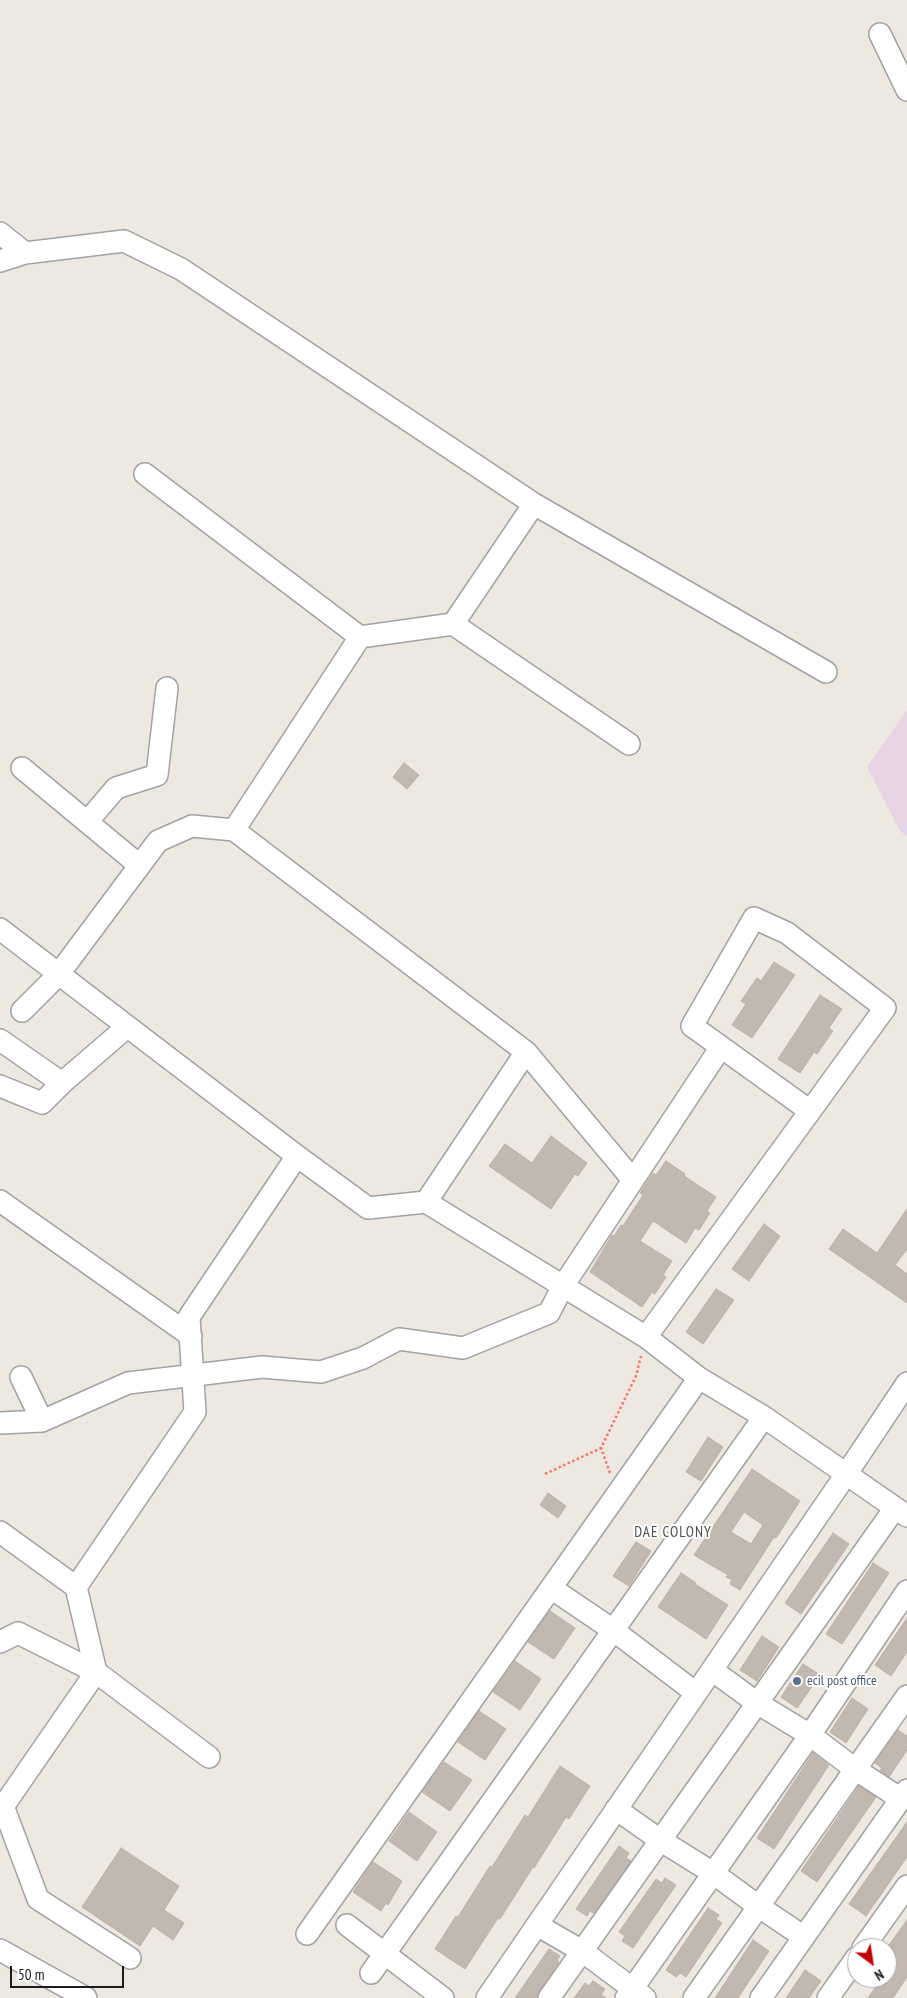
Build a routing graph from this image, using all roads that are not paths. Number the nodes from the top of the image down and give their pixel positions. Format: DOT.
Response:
graph roads {
  1 [pos="880,34"];
  2 [pos="907,90"];
  3 [pos="0,233"];
  4 [pos="26,253"];
  5 [pos="0,261"];
  6 [pos="145,474"];
  7 [pos="534,504"];
  8 [pos="453,624"];
  9 [pos="360,636"];
  10 [pos="826,672"];
  11 [pos="167,688"];
  12 [pos="628,744"];
  13 [pos="22,768"];
  14 [pos="87,822"];
  15 [pos="234,830"];
  16 [pos="139,865"];
  17 [pos="0,928"];
  18 [pos="58,975"];
  19 [pos="22,1011"];
  20 [pos="127,1027"];
  21 [pos="0,1040"];
  22 [pos="721,1047"];
  23 [pos="526,1052"];
  24 [pos="62,1083"];
  25 [pos="0,1086"];
  26 [pos="810,1112"];
  27 [pos="297,1156"];
  28 [pos="633,1180"];
  29 [pos="0,1200"];
  30 [pos="426,1202"];
  31 [pos="563,1286"];
  32 [pos="191,1336"];
  33 [pos="646,1336"];
  34 [pos="193,1374"];
  35 [pos="22,1377"];
  36 [pos="699,1378"];
  37 [pos="907,1383"];
  38 [pos="764,1417"];
  39 [pos="42,1421"];
  40 [pos="0,1423"];
  41 [pos="847,1473"];
  42 [pos="901,1512"];
  43 [pos="0,1532"];
  44 [pos="76,1587"];
  45 [pos="551,1588"];
  46 [pos="907,1591"];
  47 [pos="613,1630"];
  48 [pos="0,1642"];
  49 [pos="712,1670"];
  50 [pos="96,1672"];
  51 [pos="696,1693"];
  52 [pos="907,1696"];
  53 [pos="757,1703"];
  54 [pos="810,1735"];
  55 [pos="209,1757"];
  56 [pos="855,1769"];
  57 [pos="904,1795"];
  58 [pos="1,1807"];
  59 [pos="616,1809"];
  60 [pos="660,1840"];
  61 [pos="714,1873"];
  62 [pos="907,1886"];
  63 [pos="758,1906"];
  64 [pos="347,1925"];
  65 [pos="537,1925"];
  66 [pos="306,1934"];
  67 [pos="804,1936"];
  68 [pos="870,1938"];
  69 [pos="0,1950"];
  70 [pos="582,1951"];
  71 [pos="384,1955"];
  72 [pos="130,1958"];
  73 [pos="847,1971"];
  74 [pos="371,1973"];
  75 [pos="634,1995"];
  76 [pos="86,1998"];
  77 [pos="443,1998"];
  78 [pos="487,1998"];
  79 [pos="548,1998"];
  80 [pos="694,1998"];
  81 [pos="761,1998"];
  82 [pos="828,1998"];
  1 -- 2 [label="street"];
  3 -- 4 [label="street"];
  4 -- 5 [label="street"];
  4 -- 7 [label="street"];
  6 -- 9 [label="street"];
  7 -- 8 [label="street"];
  7 -- 10 [label="street"];
  8 -- 9 [label="street"];
  8 -- 12 [label="street"];
  9 -- 15 [label="street"];
  11 -- 14 [label="street"];
  13 -- 14 [label="street"];
  14 -- 16 [label="street"];
  15 -- 16 [label="street"];
  15 -- 23 [label="street"];
  16 -- 18 [label="street"];
  17 -- 18 [label="street"];
  18 -- 19 [label="street"];
  18 -- 20 [label="street"];
  20 -- 24 [label="street"];
  20 -- 27 [label="street"];
  21 -- 24 [label="street"];
  22 -- 26 [label="street"];
  22 -- 26 [label="street"];
  22 -- 28 [label="street"];
  23 -- 28 [label="street"];
  23 -- 30 [label="street"];
  24 -- 25 [label="street"];
  26 -- 33 [label="street"];
  27 -- 30 [label="street"];
  27 -- 32 [label="street"];
  28 -- 31 [label="street"];
  29 -- 32 [label="street"];
  30 -- 31 [label="street"];
  31 -- 33 [label="street"];
  31 -- 34 [label="street"];
  32 -- 34 [label="street"];
  33 -- 36 [label="street"];
  34 -- 39 [label="street"];
  34 -- 44 [label="street"];
  35 -- 39 [label="street"];
  36 -- 38 [label="street"];
  36 -- 45 [label="street"];
  37 -- 41 [label="street"];
  38 -- 41 [label="street"];
  38 -- 47 [label="street"];
  39 -- 40 [label="street"];
  41 -- 42 [label="street"];
  41 -- 49 [label="street"];
  42 -- 53 [label="street"];
  43 -- 44 [label="street"];
  44 -- 50 [label="street"];
  45 -- 47 [label="street"];
  45 -- 66 [label="street"];
  46 -- 54 [label="street"];
  47 -- 51 [label="street"];
  47 -- 71 [label="street"];
  48 -- 50 [label="street"];
  49 -- 51 [label="street"];
  49 -- 53 [label="street"];
  50 -- 55 [label="street"];
  50 -- 58 [label="street"];
  51 -- 59 [label="street"];
  52 -- 56 [label="street"];
  53 -- 54 [label="street"];
  53 -- 60 [label="street"];
  54 -- 56 [label="street"];
  54 -- 61 [label="street"];
  56 -- 57 [label="street"];
  56 -- 63 [label="street"];
  57 -- 67 [label="street"];
  58 -- 72 [label="street"];
  59 -- 60 [label="street"];
  59 -- 65 [label="street"];
  60 -- 61 [label="street"];
  60 -- 70 [label="street"];
  61 -- 63 [label="street"];
  61 -- 75 [label="street"];
  62 -- 68 [label="street"];
  63 -- 67 [label="street"];
  63 -- 80 [label="street"];
  64 -- 71 [label="street"];
  65 -- 70 [label="street"];
  65 -- 78 [label="street"];
  67 -- 81 [label="street"];
  69 -- 76 [label="street"];
  70 -- 75 [label="street"];
  70 -- 79 [label="street"];
  71 -- 74 [label="street"];
  71 -- 77 [label="street"];
  73 -- 82 [label="street"];
}
